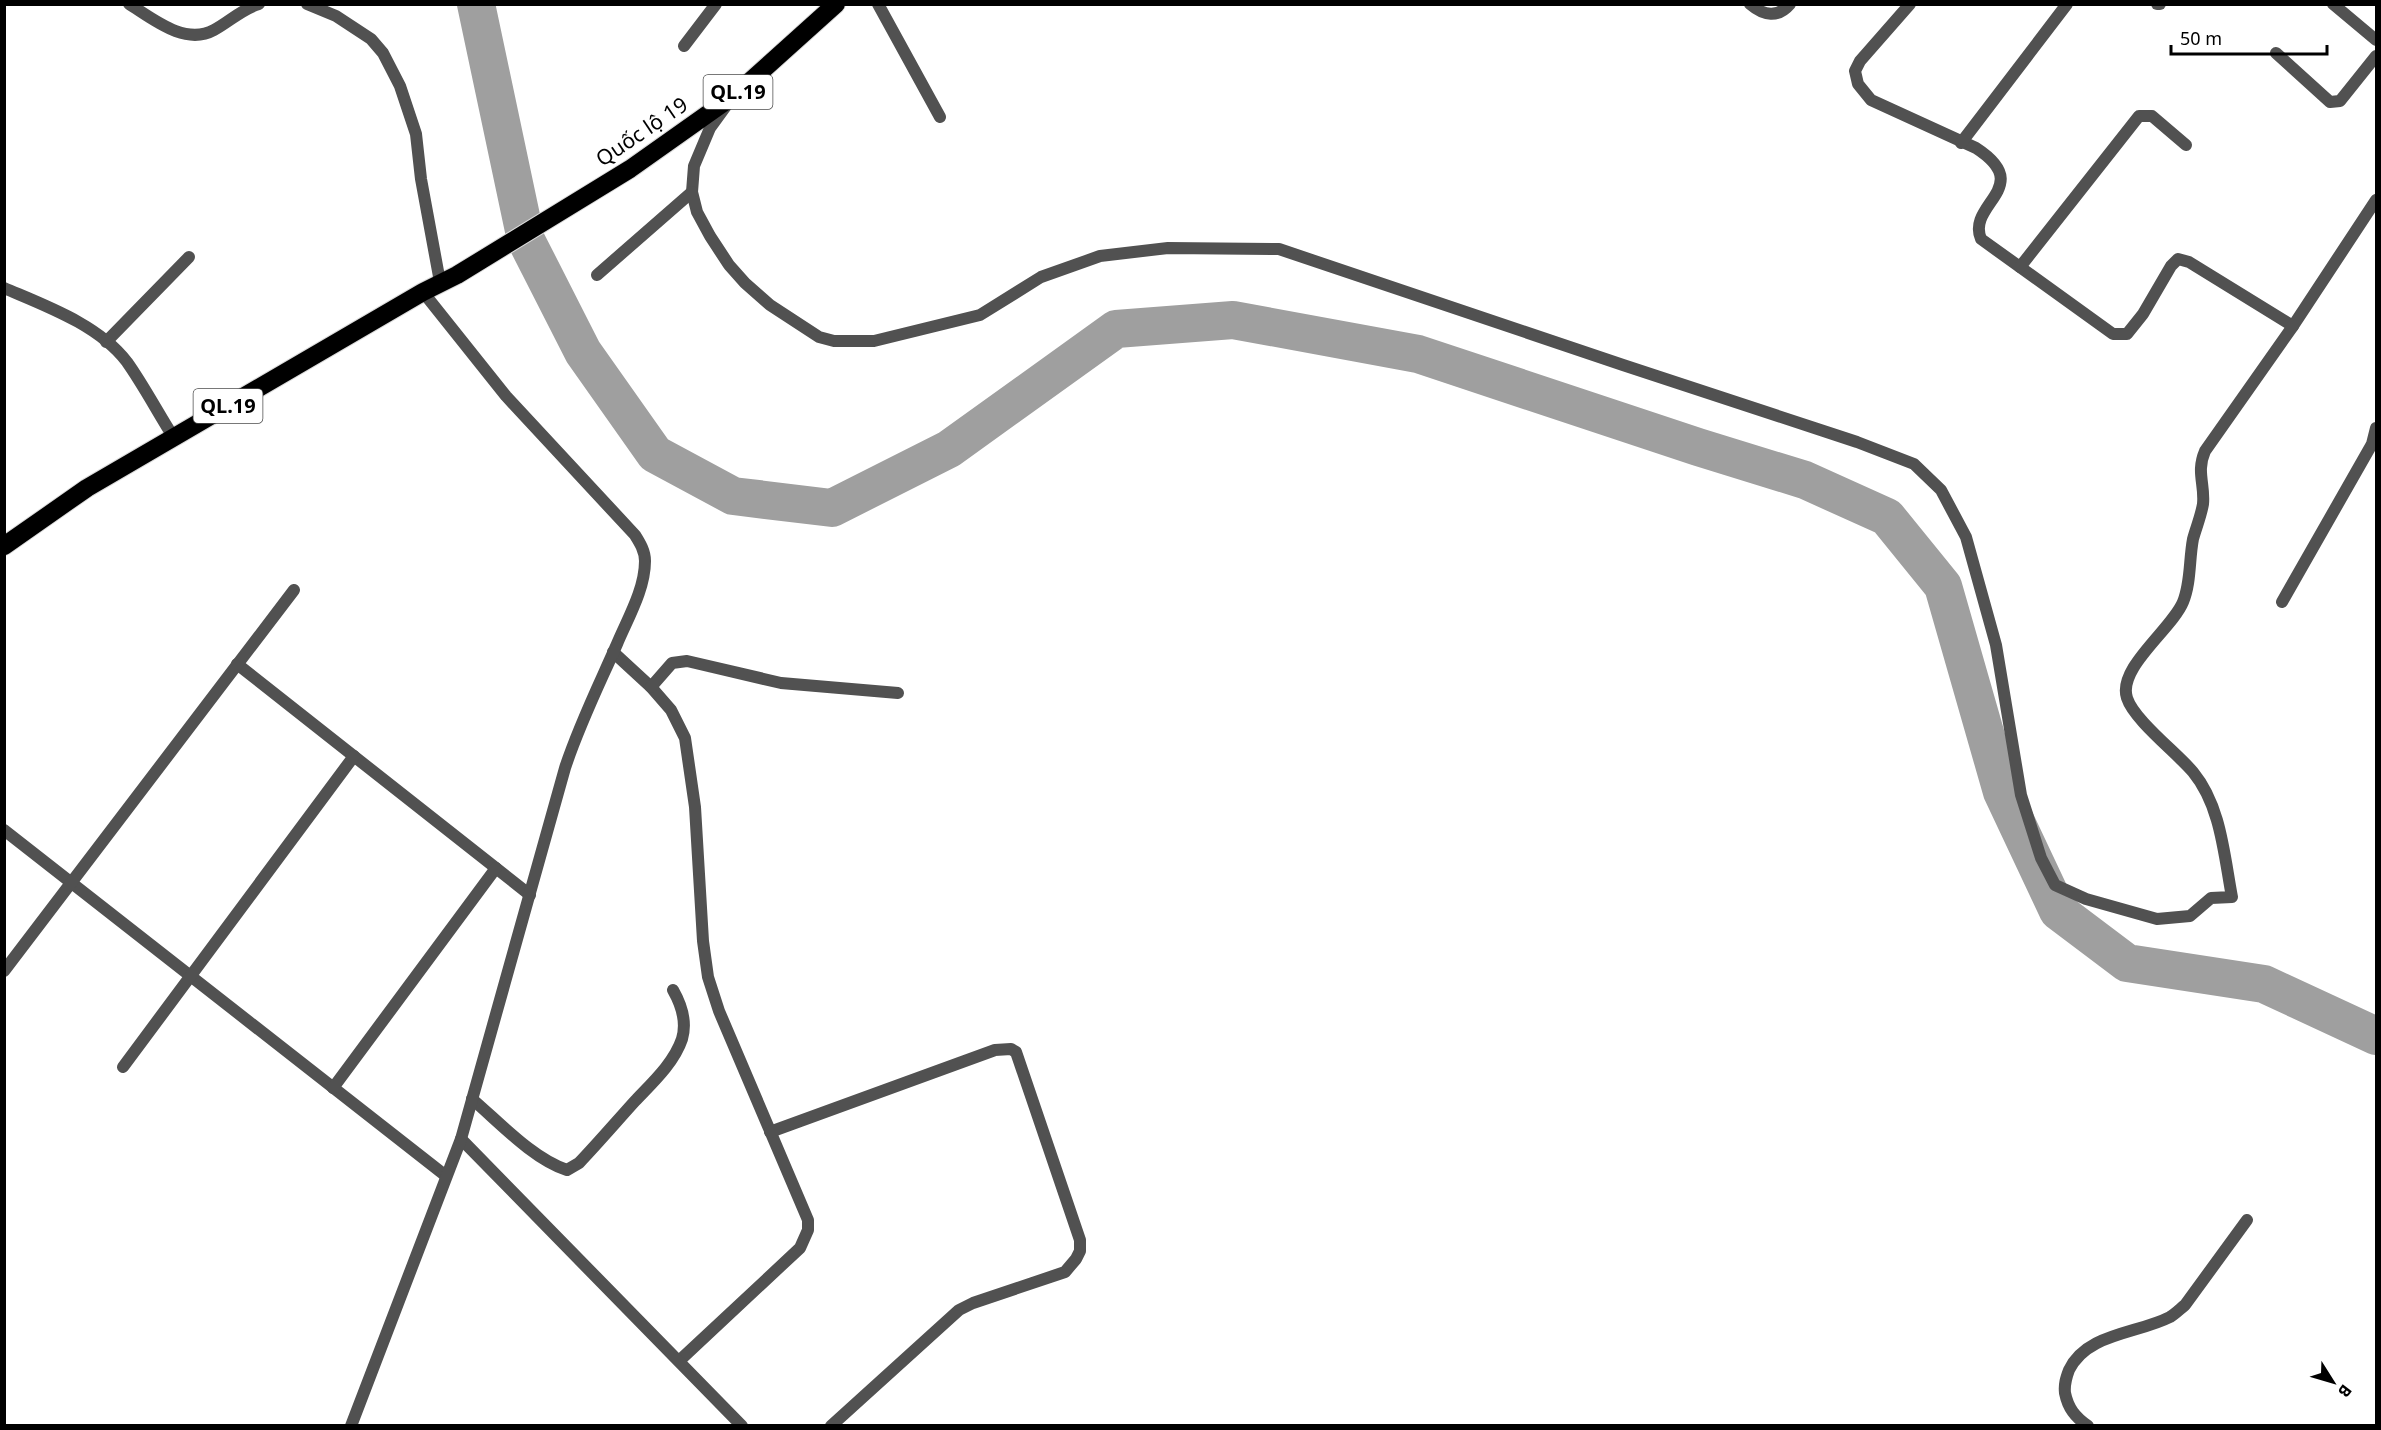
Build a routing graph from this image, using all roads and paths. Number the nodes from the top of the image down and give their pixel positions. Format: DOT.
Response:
graph roads {
  1 [pos="129,4"];
  2 [pos="259,4"];
  3 [pos="306,4"];
  4 [pos="716,4"];
  5 [pos="836,4"];
  6 [pos="878,4"];
  7 [pos="1750,4"];
  8 [pos="1790,4"];
  9 [pos="1910,4"];
  10 [pos="2067,4"];
  11 [pos="2333,4"];
  12 [pos="2376,40"];
  13 [pos="684,46"];
  14 [pos="2276,53"];
  15 [pos="2376,56"];
  16 [pos="736,94"];
  17 [pos="940,117"];
  18 [pos="1961,143"];
  19 [pos="2186,144"];
  20 [pos="692,192"];
  21 [pos="2376,200"];
  22 [pos="189,257"];
  23 [pos="2020,267"];
  24 [pos="597,275"];
  25 [pos="440,282"];
  26 [pos="4,288"];
  27 [pos="423,292"];
  28 [pos="2293,326"];
  29 [pos="106,342"];
  30 [pos="2376,428"];
  31 [pos="174,438"];
  32 [pos="4,546"];
  33 [pos="294,590"];
  34 [pos="2282,602"];
  35 [pos="613,652"];
  36 [pos="237,664"];
  37 [pos="651,687"];
  38 [pos="898,693"];
  39 [pos="354,756"];
  40 [pos="4,830"];
  41 [pos="496,868"];
  42 [pos="71,883"];
  43 [pos="530,895"];
  44 [pos="4,971"];
  45 [pos="190,976"];
  46 [pos="673,990"];
  47 [pos="123,1067"];
  48 [pos="333,1088"];
  49 [pos="472,1099"];
  50 [pos="770,1132"];
  51 [pos="460,1139"];
  52 [pos="446,1176"];
  53 [pos="2247,1220"];
  54 [pos="679,1361"];
  55 [pos="351,1425"];
  56 [pos="742,1425"];
  57 [pos="831,1425"];
  58 [pos="2088,1425"];
  1 -- 2 [label="street"];
  3 -- 25 [label="street"];
  4 -- 13 [label="street"];
  5 -- 16 [label="highway, Quốc lộ 19 / QL.19"];
  6 -- 17 [label="street"];
  7 -- 8 [label="street"];
  9 -- 18 [label="street"];
  10 -- 18 [label="street"];
  11 -- 12 [label="street"];
  14 -- 15 [label="street"];
  16 -- 20 [label="street"];
  16 -- 25 [label="highway, Quốc lộ 19 / QL.19"];
  18 -- 23 [label="street"];
  19 -- 23 [label="street"];
  20 -- 24 [label="street"];
  20 -- 28 [label="street"];
  21 -- 28 [label="street"];
  22 -- 29 [label="street"];
  23 -- 28 [label="street"];
  25 -- 27 [label="highway, QL.19"];
  26 -- 29 [label="street"];
  27 -- 31 [label="highway, QL.19"];
  27 -- 35 [label="street"];
  29 -- 31 [label="street"];
  30 -- 34 [label="street"];
  31 -- 32 [label="highway, QL.19"];
  33 -- 36 [label="street"];
  35 -- 37 [label="street"];
  35 -- 43 [label="street"];
  36 -- 39 [label="street"];
  36 -- 42 [label="street"];
  37 -- 38 [label="street"];
  37 -- 50 [label="street"];
  39 -- 41 [label="street"];
  39 -- 45 [label="street"];
  40 -- 42 [label="street"];
  41 -- 43 [label="street"];
  41 -- 48 [label="street"];
  42 -- 44 [label="street"];
  42 -- 45 [label="street"];
  43 -- 49 [label="street"];
  45 -- 47 [label="street"];
  45 -- 48 [label="street"];
  46 -- 49 [label="street"];
  48 -- 52 [label="street"];
  49 -- 51 [label="street"];
  50 -- 54 [label="street"];
  50 -- 57 [label="street"];
  51 -- 52 [label="street"];
  51 -- 54 [label="street"];
  52 -- 55 [label="street"];
  53 -- 58 [label="street"];
  54 -- 56 [label="street"];
}
